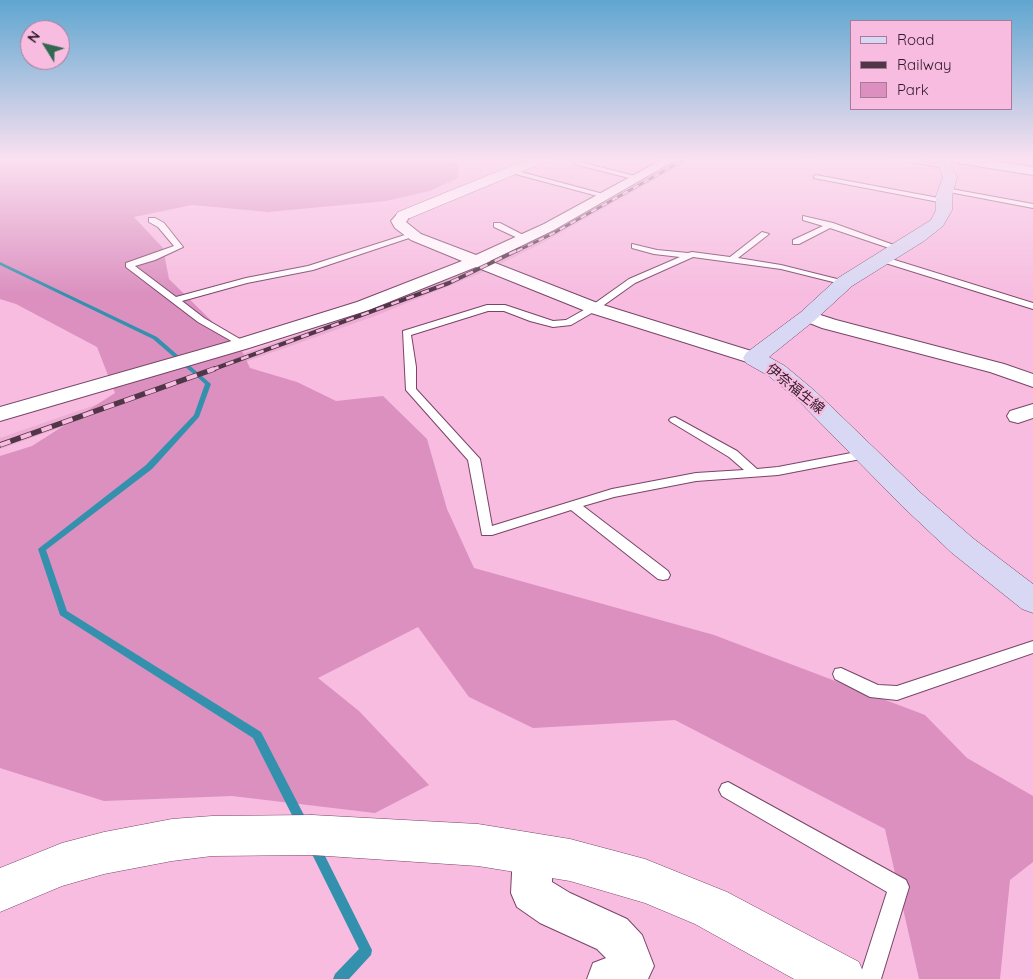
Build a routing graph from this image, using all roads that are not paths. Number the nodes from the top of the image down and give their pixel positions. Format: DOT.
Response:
graph roads {
  1 [pos="431,204"];
  2 [pos="590,204"];
  3 [pos="944,204"];
  4 [pos="1013,204"];
  5 [pos="1033,206"];
  6 [pos="404,215"];
  7 [pos="806,218"];
  8 [pos="152,220"];
  9 [pos="497,225"];
  10 [pos="830,225"];
  11 [pos="765,234"];
  12 [pos="414,235"];
  13 [pos="525,238"];
  14 [pos="796,242"];
  15 [pos="635,246"];
  16 [pos="898,248"];
  17 [pos="689,256"];
  18 [pos="882,259"];
  19 [pos="476,261"];
  20 [pos="730,261"];
  21 [pos="845,282"];
  22 [pos="175,300"];
  23 [pos="1033,306"];
  24 [pos="594,308"];
  25 [pos="808,316"];
  26 [pos="242,344"];
  27 [pos="754,358"];
  28 [pos="1033,381"];
  29 [pos="0,414"];
  30 [pos="674,420"];
  31 [pos="867,454"];
  32 [pos="755,473"];
  33 [pos="574,505"];
  34 [pos="663,575"];
  35 [pos="1033,601"];
  36 [pos="1033,647"];
  37 [pos="841,674"];
  38 [pos="728,790"];
  39 [pos="533,853"];
  40 [pos="0,890"];
  41 [pos="609,979"];
  42 [pos="842,979"];
  43 [pos="870,979"];
  1 -- 6 [label="street"];
  2 -- 13 [label="street"];
  3 -- 16 [label="main road, 伊奈福生線"];
  4 -- 5 [label="lane"];
  6 -- 12 [label="street"];
  7 -- 10 [label="lane"];
  8 -- 22 [label="lane"];
  9 -- 13 [label="lane"];
  10 -- 14 [label="lane"];
  10 -- 16 [label="lane"];
  11 -- 20 [label="lane"];
  12 -- 19 [label="street"];
  12 -- 22 [label="lane"];
  13 -- 19 [label="street"];
  15 -- 17 [label="lane"];
  16 -- 18 [label="main road, 伊奈福生線"];
  17 -- 20 [label="lane"];
  17 -- 24 [label="lane"];
  18 -- 21 [label="main road, 伊奈福生線"];
  18 -- 23 [label="lane"];
  19 -- 24 [label="street"];
  19 -- 26 [label="street"];
  20 -- 21 [label="lane"];
  21 -- 25 [label="main road, 伊奈福生線"];
  22 -- 26 [label="lane"];
  24 -- 27 [label="street"];
  24 -- 33 [label="lane"];
  25 -- 27 [label="main road, 伊奈福生線"];
  25 -- 28 [label="street"];
  26 -- 29 [label="street"];
  27 -- 31 [label="main road, 伊奈福生線"];
  30 -- 32 [label="lane"];
  31 -- 32 [label="lane"];
  31 -- 35 [label="main road, 伊奈福生線"];
  32 -- 33 [label="lane"];
  33 -- 34 [label="lane"];
  36 -- 37 [label="lane"];
  38 -- 43 [label="lane"];
  39 -- 40 [label="street"];
  39 -- 41 [label="street"];
  39 -- 42 [label="street"];
}
